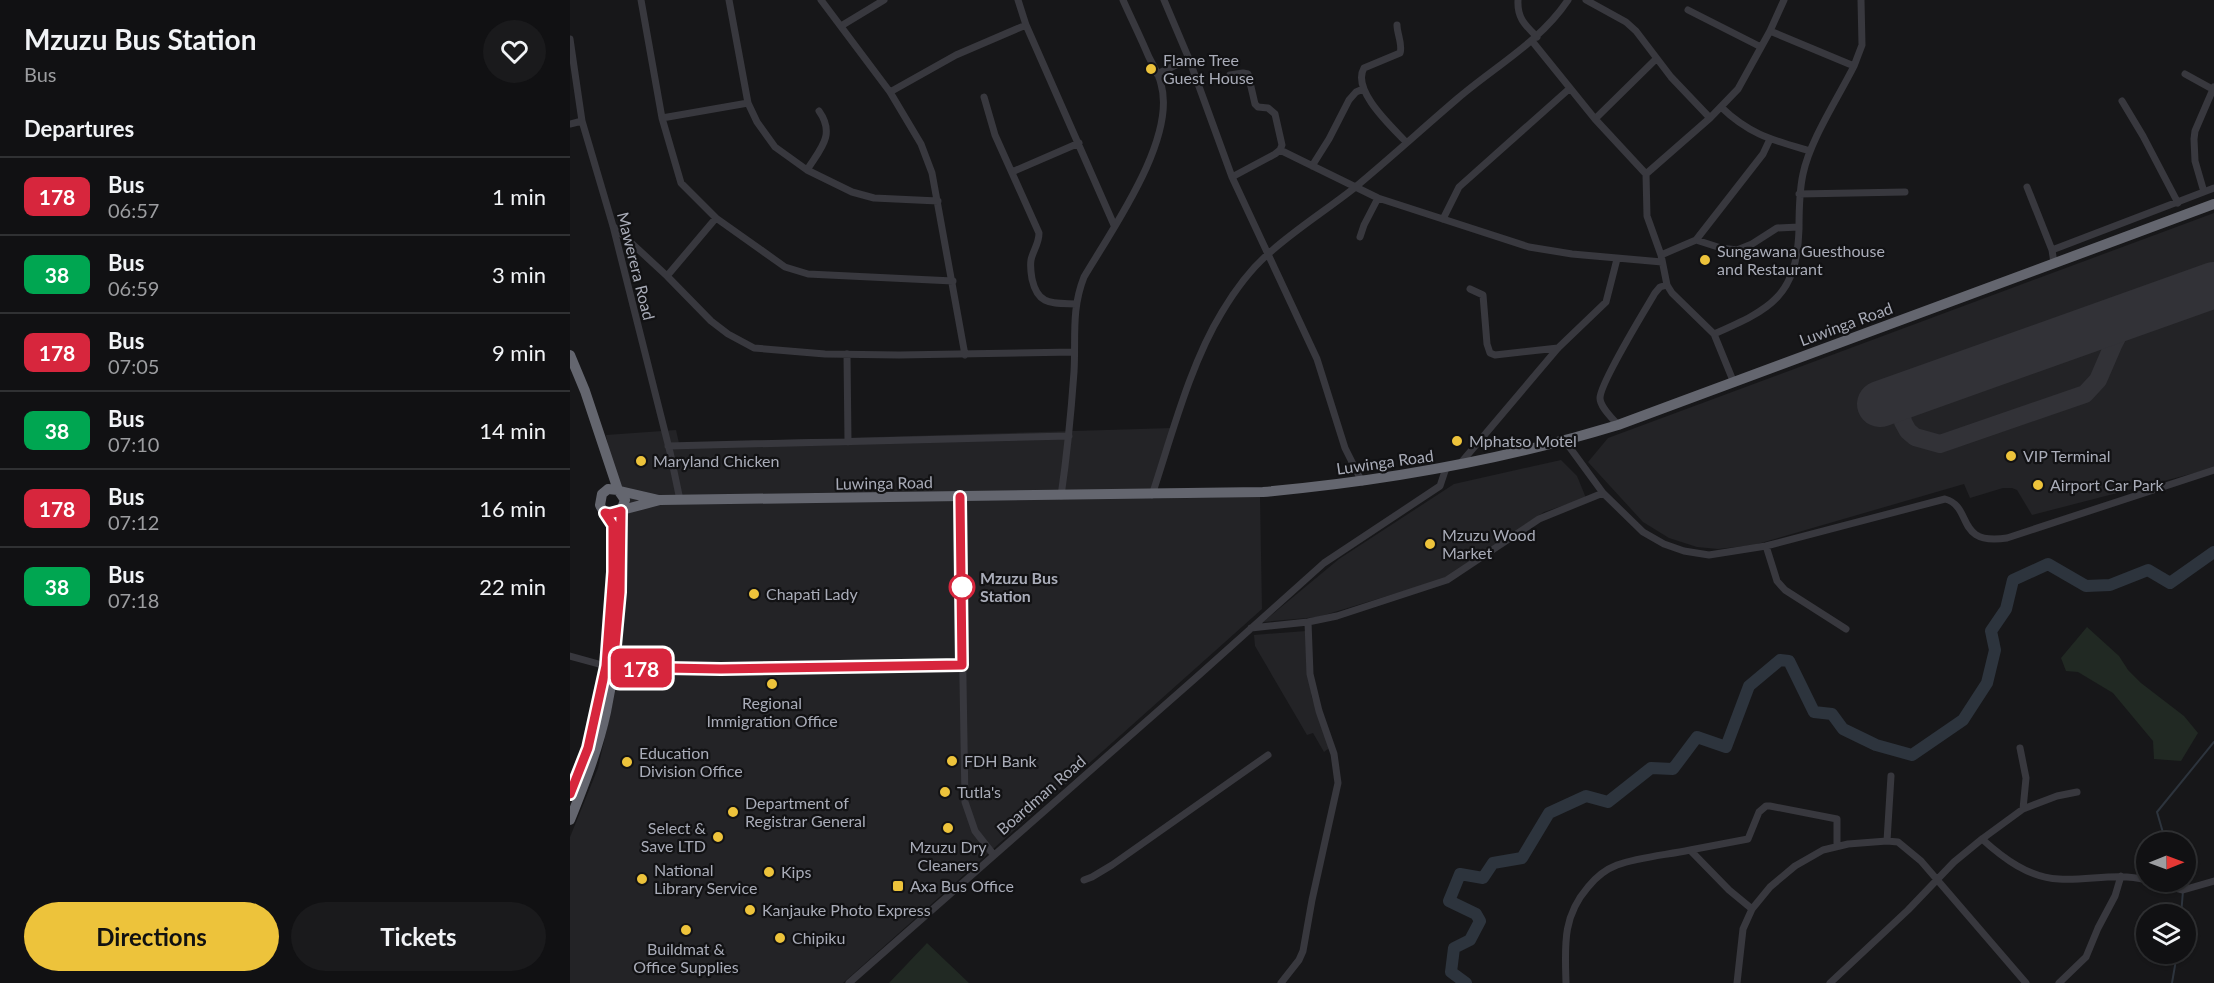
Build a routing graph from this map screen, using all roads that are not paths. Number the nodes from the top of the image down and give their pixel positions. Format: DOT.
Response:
graph roads {
  1 [pos="641,0"];
  2 [pos="729,0"];
  3 [pos="821,0"];
  4 [pos="884,0"];
  5 [pos="1018,0"];
  6 [pos="1123,0"];
  7 [pos="1165,0"];
  8 [pos="1518,0"];
  9 [pos="1568,0"];
  10 [pos="1586,0"];
  11 [pos="1784,0"];
  12 [pos="1862,0"];
  13 [pos="1688,10"];
  14 [pos="1397,25"];
  15 [pos="841,26"];
  16 [pos="1026,26"];
  17 [pos="1770,31"];
  18 [pos="570,39"];
  19 [pos="1535,39"];
  20 [pos="1761,47"];
  21 [pos="1189,58"];
  22 [pos="1656,59"];
  23 [pos="1854,66"];
  24 [pos="1157,74"];
  25 [pos="2185,74"];
  26 [pos="1230,75"];
  27 [pos="1569,88"];
  28 [pos="1363,89"];
  29 [pos="2214,89"];
  30 [pos="890,92"];
  31 [pos="984,97"];
  32 [pos="2122,101"];
  33 [pos="748,103"];
  34 [pos="1721,107"];
  35 [pos="819,111"];
  36 [pos="662,118"];
  37 [pos="1710,118"];
  38 [pos="1595,119"];
  39 [pos="582,121"];
  40 [pos="570,124"];
  41 [pos="1770,139"];
  42 [pos="1406,142"];
  43 [pos="1079,143"];
  44 [pos="1280,150"];
  45 [pos="1810,151"];
  46 [pos="1312,166"];
  47 [pos="807,170"];
  48 [pos="1012,172"];
  49 [pos="1646,174"];
  50 [pos="1233,177"];
  51 [pos="2027,187"];
  52 [pos="1354,188"];
  53 [pos="2214,188"];
  54 [pos="1905,192"];
  55 [pos="2204,192"];
  56 [pos="1799,194"];
  57 [pos="1378,198"];
  58 [pos="938,201"];
  59 [pos="2178,203"];
  60 [pos="2214,204"];
  61 [pos="716,218"];
  62 [pos="1443,219"];
  63 [pos="1114,225"];
  64 [pos="613,226"];
  65 [pos="1799,227"];
  66 [pos="1360,237"];
  67 [pos="1696,240"];
  68 [pos="2052,250"];
  69 [pos="1267,255"];
  70 [pos="1617,259"];
  71 [pos="1662,259"];
  72 [pos="2054,263"];
  73 [pos="667,276"];
  74 [pos="953,281"];
  75 [pos="1667,285"];
  76 [pos="1470,289"];
  77 [pos="1076,304"];
  78 [pos="1714,334"];
  79 [pos="1558,348"];
  80 [pos="1074,352"];
  81 [pos="847,354"];
  82 [pos="570,355"];
  83 [pos="965,355"];
  84 [pos="1734,383"];
  85 [pos="1618,425"];
  86 [pos="1069,436"];
  87 [pos="1564,441"];
  88 [pos="848,442"];
  89 [pos="668,446"];
  90 [pos="607,461"];
  91 [pos="1452,468"];
  92 [pos="2214,470"];
  93 [pos="1362,482"];
  94 [pos="619,490"];
  95 [pos="604,492"];
  96 [pos="1603,492"];
  97 [pos="1152,495"];
  98 [pos="1061,496"];
  99 [pos="960,497"];
  100 [pos="660,500"];
  101 [pos="680,500"];
  102 [pos="622,511"];
  103 [pos="605,513"];
  104 [pos="1766,546"];
  105 [pos="1308,622"];
  106 [pos="1251,627"];
  107 [pos="1846,629"];
  108 [pos="570,656"];
  109 [pos="962,665"];
  110 [pos="610,667"];
  111 [pos="2020,748"];
  112 [pos="1268,755"];
  113 [pos="1891,776"];
  114 [pos="573,777"];
  115 [pos="2077,792"];
  116 [pos="570,794"];
  117 [pos="2023,809"];
  118 [pos="570,820"];
  119 [pos="1982,839"];
  120 [pos="1887,841"];
  121 [pos="1837,846"];
  122 [pos="1690,850"];
  123 [pos="993,855"];
  124 [pos="2121,876"];
  125 [pos="2136,878"];
  126 [pos="1084,880"];
  127 [pos="1938,880"];
  128 [pos="2214,880"];
  129 [pos="2196,886"];
  130 [pos="1752,909"];
  131 [pos="849,983"];
  132 [pos="1281,983"];
  133 [pos="1566,983"];
  134 [pos="1737,983"];
  135 [pos="1830,983"];
  136 [pos="2026,983"];
  137 [pos="2059,983"];
  1 -- 36 [label="street"];
  2 -- 33 [label="street"];
  3 -- 15 [label="street"];
  4 -- 15 [label="street"];
  5 -- 16 [label="street"];
  6 -- 24 [label="street"];
  7 -- 21 [label="street"];
  8 -- 19 [label="street"];
  9 -- 19 [label="street"];
  10 -- 22 [label="street"];
  11 -- 17 [label="street"];
  12 -- 23 [label="street"];
  13 -- 20 [label="street"];
  14 -- 28 [label="street"];
  15 -- 30 [label="street"];
  16 -- 30 [label="street"];
  16 -- 43 [label="street"];
  17 -- 20 [label="street"];
  17 -- 23 [label="street"];
  18 -- 39 [label="street, Mawerera Road"];
  19 -- 27 [label="street"];
  19 -- 42 [label="street"];
  20 -- 34 [label="street"];
  21 -- 24 [label="street"];
  21 -- 50 [label="street"];
  22 -- 37 [label="street"];
  22 -- 38 [label="street"];
  23 -- 45 [label="street"];
  24 -- 63 [label="street"];
  25 -- 29 [label="street"];
  26 -- 44 [label="street"];
  27 -- 38 [label="street"];
  27 -- 62 [label="street"];
  28 -- 42 [label="street"];
  28 -- 46 [label="street"];
  29 -- 55 [label="street"];
  30 -- 58 [label="street"];
  31 -- 48 [label="street"];
  32 -- 59 [label="street"];
  33 -- 36 [label="street"];
  33 -- 47 [label="street"];
  34 -- 37 [label="street"];
  34 -- 41 [label="street"];
  35 -- 47 [label="street"];
  36 -- 61 [label="street"];
  37 -- 49 [label="street"];
  38 -- 49 [label="street"];
  39 -- 40 [label="street"];
  39 -- 64 [label="street, Mawerera Road"];
  41 -- 45 [label="street"];
  41 -- 67 [label="street"];
  42 -- 52 [label="street"];
  43 -- 48 [label="street"];
  43 -- 63 [label="street"];
  44 -- 46 [label="street"];
  44 -- 50 [label="street"];
  45 -- 56 [label="street"];
  46 -- 52 [label="street"];
  47 -- 58 [label="street"];
  48 -- 77 [label="street"];
  49 -- 71 [label="street"];
  50 -- 69 [label="street"];
  51 -- 68 [label="street"];
  52 -- 57 [label="street"];
  52 -- 69 [label="street"];
  53 -- 55 [label="street"];
  54 -- 56 [label="street"];
  55 -- 59 [label="street"];
  56 -- 65 [label="street"];
  57 -- 62 [label="street"];
  57 -- 66 [label="street"];
  58 -- 74 [label="street"];
  59 -- 68 [label="street"];
  60 -- 72 [label="highway, Luwinga Road"];
  61 -- 73 [label="street"];
  61 -- 74 [label="street"];
  62 -- 70 [label="street"];
  63 -- 77 [label="street"];
  64 -- 73 [label="street"];
  64 -- 89 [label="street, Mawerera Road"];
  65 -- 67 [label="street"];
  65 -- 78 [label="street"];
  67 -- 71 [label="street"];
  68 -- 72 [label="street"];
  69 -- 93 [label="street"];
  69 -- 97 [label="street"];
  70 -- 71 [label="street"];
  70 -- 79 [label="street, Boardman Road"];
  71 -- 75 [label="street"];
  72 -- 84 [label="highway, Luwinga Road"];
  73 -- 81 [label="street"];
  74 -- 83 [label="street"];
  75 -- 78 [label="street"];
  75 -- 85 [label="street"];
  76 -- 79 [label="street"];
  77 -- 80 [label="street"];
  78 -- 84 [label="street"];
  79 -- 91 [label="street, Boardman Road"];
  80 -- 83 [label="street"];
  80 -- 86 [label="street"];
  81 -- 83 [label="street"];
  81 -- 88 [label="street"];
  82 -- 90 [label="highway"];
  84 -- 85 [label="highway, Luwinga Road"];
  85 -- 87 [label="highway, Luwinga Road"];
  86 -- 88 [label="street"];
  86 -- 98 [label="street"];
  87 -- 91 [label="highway, Luwinga Road"];
  87 -- 96 [label="street"];
  88 -- 89 [label="street"];
  89 -- 101 [label="street, Mawerera Road"];
  90 -- 94 [label="highway"];
  90 -- 95 [label="highway"];
  91 -- 93 [label="highway, Luwinga Road"];
  91 -- 106 [label="street, Boardman Road"];
  92 -- 104 [label="street"];
  93 -- 97 [label="highway, Luwinga Road"];
  94 -- 95 [label="highway"];
  94 -- 100 [label="highway, Luwinga Road"];
  94 -- 102 [label="highway"];
  95 -- 103 [label="highway"];
  96 -- 104 [label="street"];
  96 -- 105 [label="street"];
  97 -- 98 [label="highway, Luwinga Road"];
  98 -- 99 [label="highway, Luwinga Road"];
  99 -- 101 [label="highway, Luwinga Road"];
  99 -- 109 [label="street"];
  100 -- 101 [label="highway, Luwinga Road"];
  100 -- 102 [label="highway, Luwinga Road"];
  102 -- 103 [label="highway"];
  102 -- 110 [label="highway"];
  103 -- 110 [label="highway"];
  104 -- 107 [label="street"];
  105 -- 106 [label="street"];
  105 -- 132 [label="street"];
  106 -- 123 [label="street, Boardman Road"];
  108 -- 110 [label="street"];
  109 -- 110 [label="street"];
  109 -- 123 [label="street"];
  110 -- 114 [label="highway"];
  110 -- 118 [label="highway"];
  111 -- 117 [label="street"];
  112 -- 126 [label="street"];
  113 -- 120 [label="street"];
  114 -- 116 [label="highway"];
  115 -- 117 [label="street"];
  117 -- 119 [label="street"];
  119 -- 124 [label="street"];
  119 -- 127 [label="street"];
  120 -- 121 [label="street"];
  120 -- 127 [label="street"];
  121 -- 122 [label="street"];
  121 -- 130 [label="street"];
  122 -- 130 [label="street"];
  122 -- 133 [label="street"];
  123 -- 131 [label="street, Boardman Road"];
  124 -- 125 [label="street"];
  124 -- 137 [label="street"];
  127 -- 135 [label="street"];
  127 -- 136 [label="street"];
  128 -- 129 [label="street"];
  130 -- 134 [label="street"];
}
